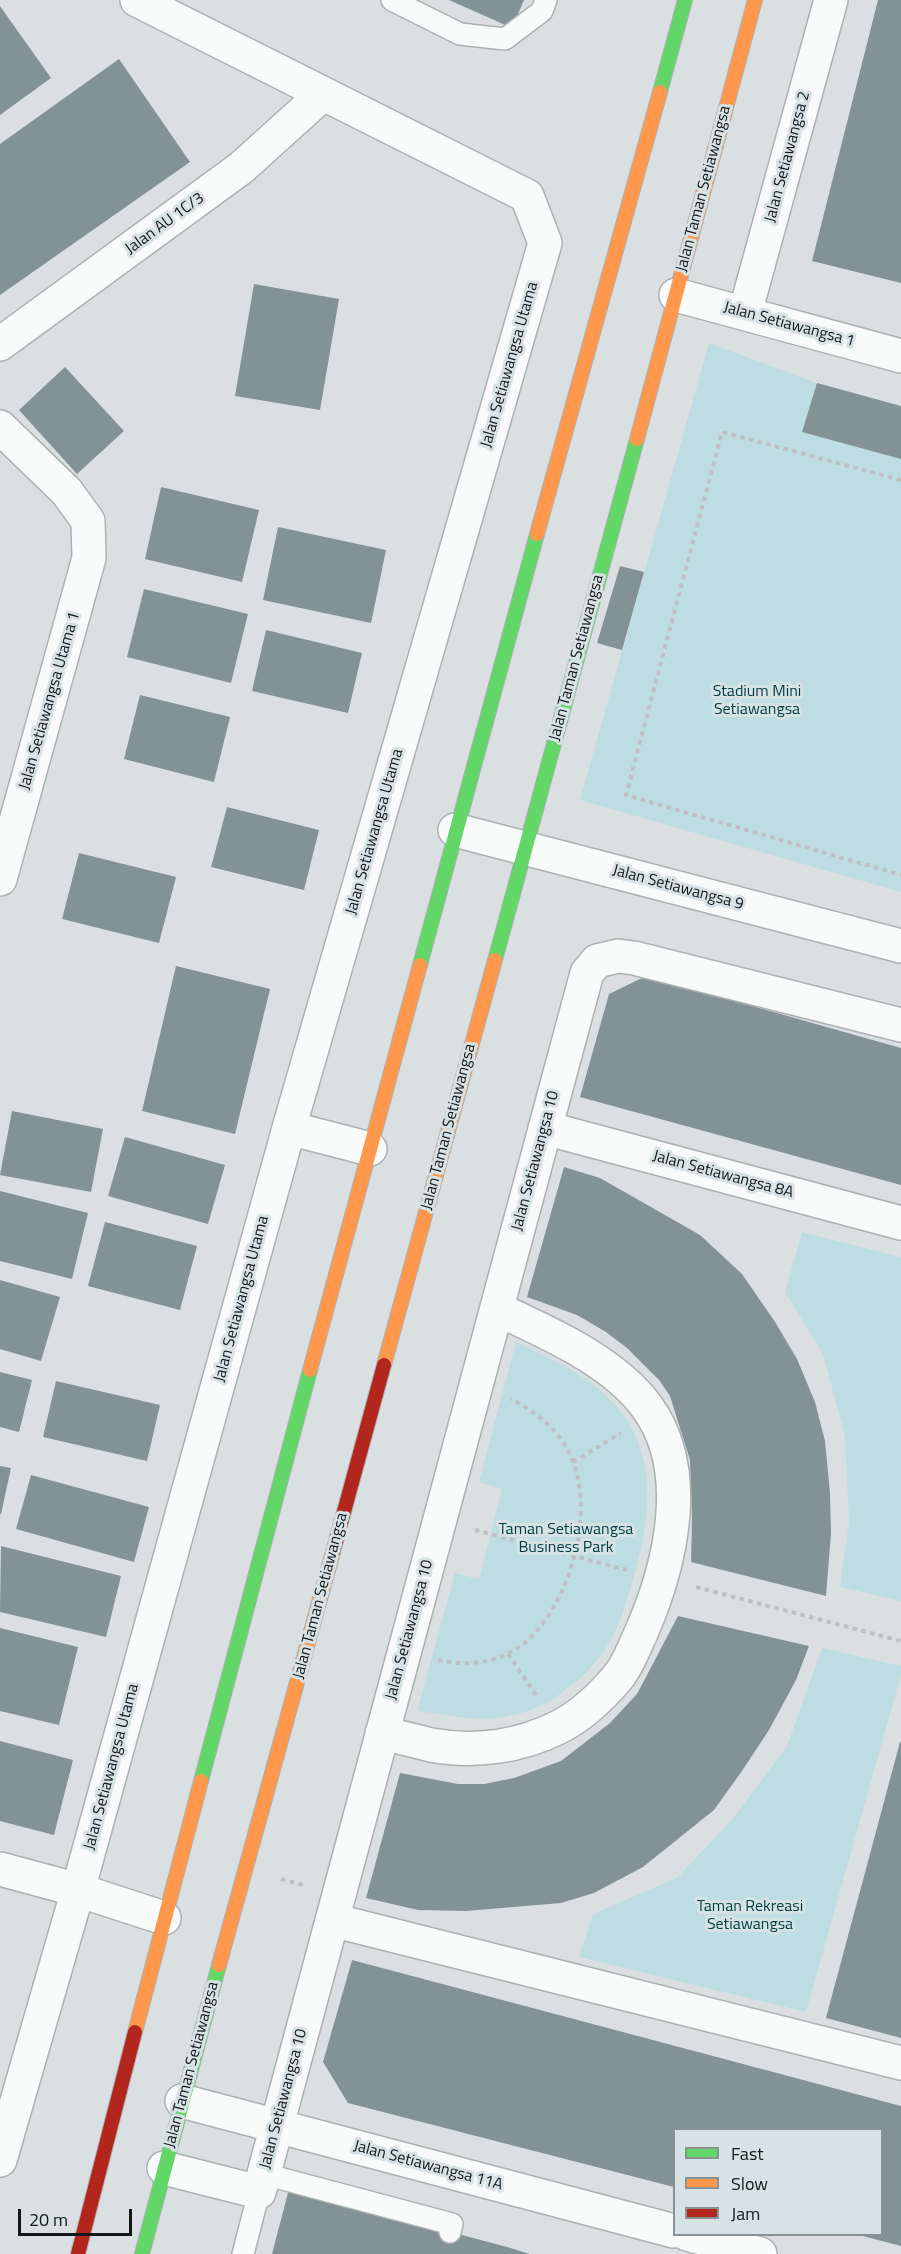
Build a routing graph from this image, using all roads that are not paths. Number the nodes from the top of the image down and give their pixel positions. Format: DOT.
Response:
graph roads {
  1 [pos="137,0"];
  2 [pos="392,0"];
  3 [pos="546,0"];
  4 [pos="685,0"];
  5 [pos="755,0"];
  6 [pos="831,0"];
  7 [pos="323,94"];
  8 [pos="676,295"];
  9 [pos="745,313"];
  10 [pos="0,344"];
  11 [pos="901,356"];
  12 [pos="0,427"];
  13 [pos="13,791"];
  14 [pos="455,830"];
  15 [pos="526,848"];
  16 [pos="0,879"];
  17 [pos="901,946"];
  18 [pos="901,1025"];
  19 [pos="289,1128"];
  20 [pos="545,1128"];
  21 [pos="370,1149"];
  22 [pos="901,1223"];
  23 [pos="497,1309"];
  24 [pos="382,1733"];
  25 [pos="0,1869"];
  26 [pos="78,1890"];
  27 [pos="164,1918"];
  28 [pos="332,1920"];
  29 [pos="901,2063"];
  30 [pos="182,2101"];
  31 [pos="277,2126"];
  32 [pos="0,2160"];
  33 [pos="164,2168"];
  34 [pos="261,2183"];
  35 [pos="673,2230"];
  36 [pos="450,2232"];
  37 [pos="691,2236"];
  38 [pos="78,2254"];
  39 [pos="142,2254"];
  40 [pos="243,2254"];
  41 [pos="760,2254"];
  1 -- 7 [label="street, Jalan Setiawangsa Utama"];
  2 -- 3 [label="lane"];
  4 -- 14 [label="main road"];
  5 -- 8 [label="main road, Jalan Taman Setiawangsa"];
  6 -- 9 [label="street, Jalan Setiawangsa 2"];
  7 -- 10 [label="street, Jalan AU 1C/3"];
  7 -- 19 [label="street, Jalan Setiawangsa Utama"];
  8 -- 9 [label="street, Jalan Setiawangsa 1"];
  8 -- 15 [label="main road, Jalan Taman Setiawangsa"];
  9 -- 11 [label="street, Jalan Setiawangsa 1"];
  12 -- 13 [label="street, Jalan Setiawangsa Utama 1"];
  13 -- 16 [label="street, Jalan Setiawangsa Utama 1"];
  14 -- 15 [label="street, Jalan Setiawangsa 9"];
  14 -- 21 [label="main road"];
  15 -- 17 [label="street, Jalan Setiawangsa 9"];
  15 -- 30 [label="main road, Jalan Taman Setiawangsa"];
  18 -- 20 [label="street, Jalan Setiawangsa 10"];
  19 -- 21 [label="street"];
  19 -- 26 [label="street, Jalan Setiawangsa Utama"];
  20 -- 22 [label="street, Jalan Setiawangsa 8A"];
  20 -- 23 [label="street, Jalan Setiawangsa 10"];
  21 -- 27 [label="main road"];
  23 -- 24 [label="street, Jalan Setiawangsa 10"];
  23 -- 24 [label="street"];
  24 -- 28 [label="street, Jalan Setiawangsa 10"];
  25 -- 26 [label="street"];
  26 -- 27 [label="street"];
  26 -- 32 [label="street, Jalan Setiawangsa Utama"];
  27 -- 38 [label="main road"];
  28 -- 29 [label="street"];
  28 -- 31 [label="street, Jalan Setiawangsa 10"];
  30 -- 31 [label="street, Jalan Setiawangsa 11A"];
  30 -- 33 [label="main road, Jalan Taman Setiawangsa"];
  31 -- 34 [label="street, Jalan Setiawangsa 10"];
  31 -- 35 [label="street, Jalan Setiawangsa 11A"];
  33 -- 34 [label="street, Jalan Setiawangsa 10"];
  33 -- 39 [label="main road, Jalan Taman Setiawangsa"];
  34 -- 36 [label="lane"];
  34 -- 40 [label="lane"];
  37 -- 41 [label="street"];
}
